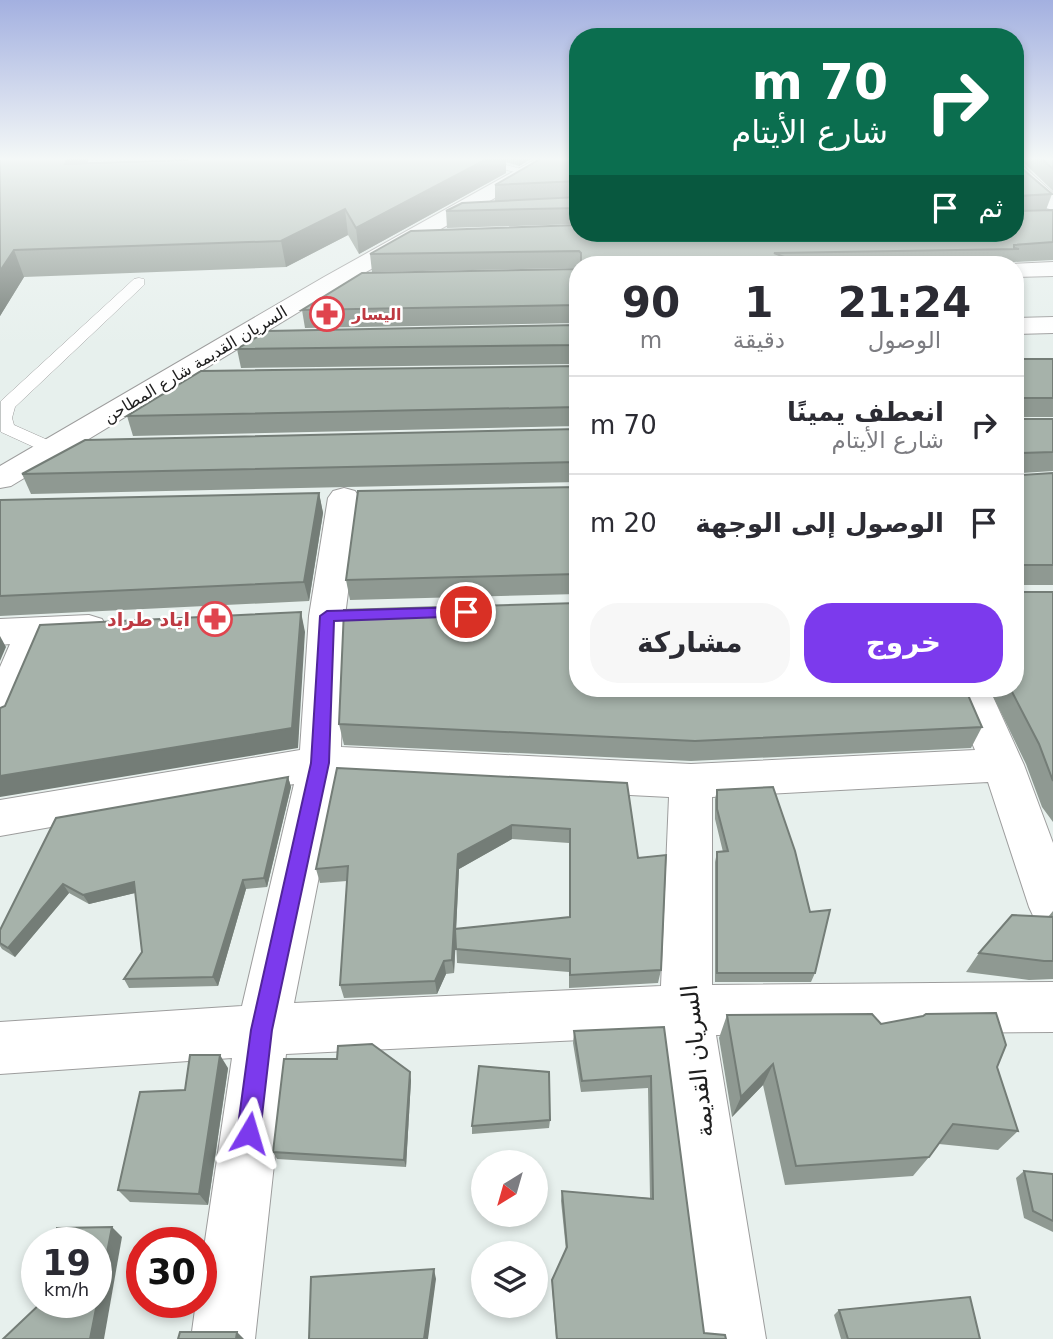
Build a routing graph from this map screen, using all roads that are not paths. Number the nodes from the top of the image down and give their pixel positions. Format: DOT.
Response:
graph roads {
  1 [pos="444,220"];
  2 [pos="450,238"];
  3 [pos="411,239"];
  4 [pos="1024,270"];
  5 [pos="1053,270"];
  6 [pos="373,281"];
  7 [pos="139,282"];
  8 [pos="332,282"];
  9 [pos="1053,325"];
  10 [pos="1024,326"];
  11 [pos="277,339"];
  12 [pos="236,340"];
  13 [pos="168,380"];
  14 [pos="222,380"];
  15 [pos="108,448"];
  16 [pos="53,449"];
  17 [pos="5,497"];
  18 [pos="344,499"];
  19 [pos="118,627"];
  20 [pos="17,631"];
  21 [pos="973,697"];
  22 [pos="0,714"];
  23 [pos="320,763"];
  24 [pos="1003,765"];
  25 [pos="691,781"];
  26 [pos="0,818"];
  27 [pos="1053,907"];
  28 [pos="1053,1007"];
  29 [pos="686,1010"];
  30 [pos="262,1030"];
  31 [pos="0,1048"];
  32 [pos="223,1339"];
  33 [pos="734,1339"];
  1 -- 3 [label="street, السريان القديمة شارع المطاحن"];
  2 -- 3 [label="street"];
  3 -- 8 [label="street, السريان القديمة شارع المطاحن"];
  4 -- 5 [label="street"];
  6 -- 8 [label="street"];
  7 -- 16 [label="lane"];
  8 -- 12 [label="street, السريان القديمة شارع المطاحن"];
  9 -- 10 [label="street"];
  11 -- 12 [label="street"];
  12 -- 13 [label="street, السريان القديمة شارع المطاحن"];
  13 -- 14 [label="street"];
  13 -- 16 [label="street, السريان القديمة شارع المطاحن"];
  15 -- 16 [label="street"];
  16 -- 17 [label="street, السريان القديمة شارع المطاحن"];
  18 -- 23 [label="street"];
  19 -- 20 [label="street"];
  20 -- 22 [label="street"];
  21 -- 24 [label="street"];
  23 -- 25 [label="street"];
  23 -- 26 [label="street"];
  23 -- 30 [label="street"];
  24 -- 25 [label="street"];
  24 -- 27 [label="street"];
  25 -- 29 [label="street, السريان القديمة"];
  28 -- 29 [label="street"];
  29 -- 30 [label="street"];
  29 -- 33 [label="street, السريان القديمة"];
  30 -- 31 [label="street"];
  30 -- 32 [label="street"];
}
